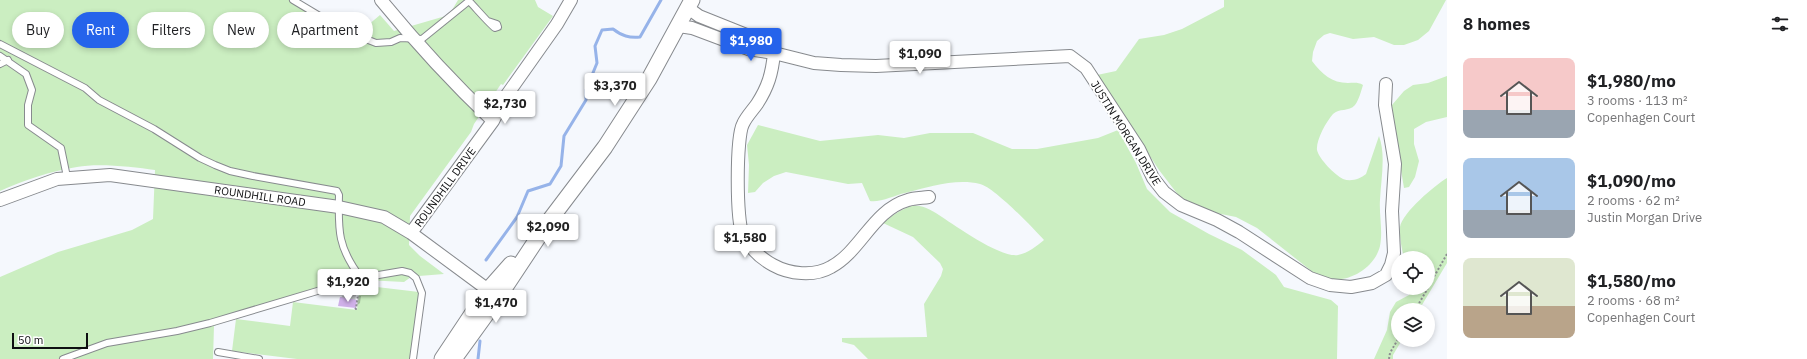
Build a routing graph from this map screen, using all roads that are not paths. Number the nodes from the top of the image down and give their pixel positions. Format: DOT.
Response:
graph roads {
  1 [pos="293,0"];
  2 [pos="381,0"];
  3 [pos="469,0"];
  4 [pos="571,0"];
  5 [pos="690,4"];
  6 [pos="488,20"];
  7 [pos="679,26"];
  8 [pos="412,38"];
  9 [pos="0,44"];
  10 [pos="774,53"];
  11 [pos="0,56"];
  12 [pos="8,60"];
  13 [pos="0,64"];
  14 [pos="1386,84"];
  15 [pos="493,121"];
  16 [pos="68,177"];
  17 [pos="929,197"];
  18 [pos="0,200"];
  19 [pos="339,207"];
  20 [pos="411,233"];
  21 [pos="360,279"];
  22 [pos="493,294"];
  23 [pos="218,352"];
  24 [pos="63,359"];
  25 [pos="259,359"];
  26 [pos="413,359"];
  27 [pos="442,359"];
  28 [pos="454,359"];
  1 -- 8 [label="lane"];
  2 -- 8 [label="street"];
  3 -- 6 [label="lane"];
  3 -- 8 [label="lane"];
  4 -- 15 [label="street, ROUNDHILL DRIVE"];
  5 -- 7 [label="street"];
  5 -- 10 [label="street"];
  7 -- 10 [label="street"];
  7 -- 22 [label="street"];
  8 -- 15 [label="street"];
  9 -- 19 [label="lane"];
  10 -- 14 [label="street, JUSTIN MORGAN DRIVE"];
  10 -- 17 [label="street"];
  11 -- 12 [label="lane"];
  12 -- 13 [label="lane"];
  12 -- 16 [label="lane"];
  15 -- 20 [label="street, ROUNDHILL DRIVE"];
  16 -- 18 [label="street, ROUNDHILL ROAD"];
  16 -- 19 [label="street, ROUNDHILL ROAD"];
  19 -- 20 [label="street, ROUNDHILL ROAD"];
  19 -- 21 [label="lane"];
  20 -- 22 [label="street, ROUNDHILL ROAD"];
  21 -- 24 [label="lane"];
  21 -- 26 [label="lane"];
  22 -- 27 [label="street"];
  22 -- 28 [label="street"];
  23 -- 25 [label="lane"];
}
